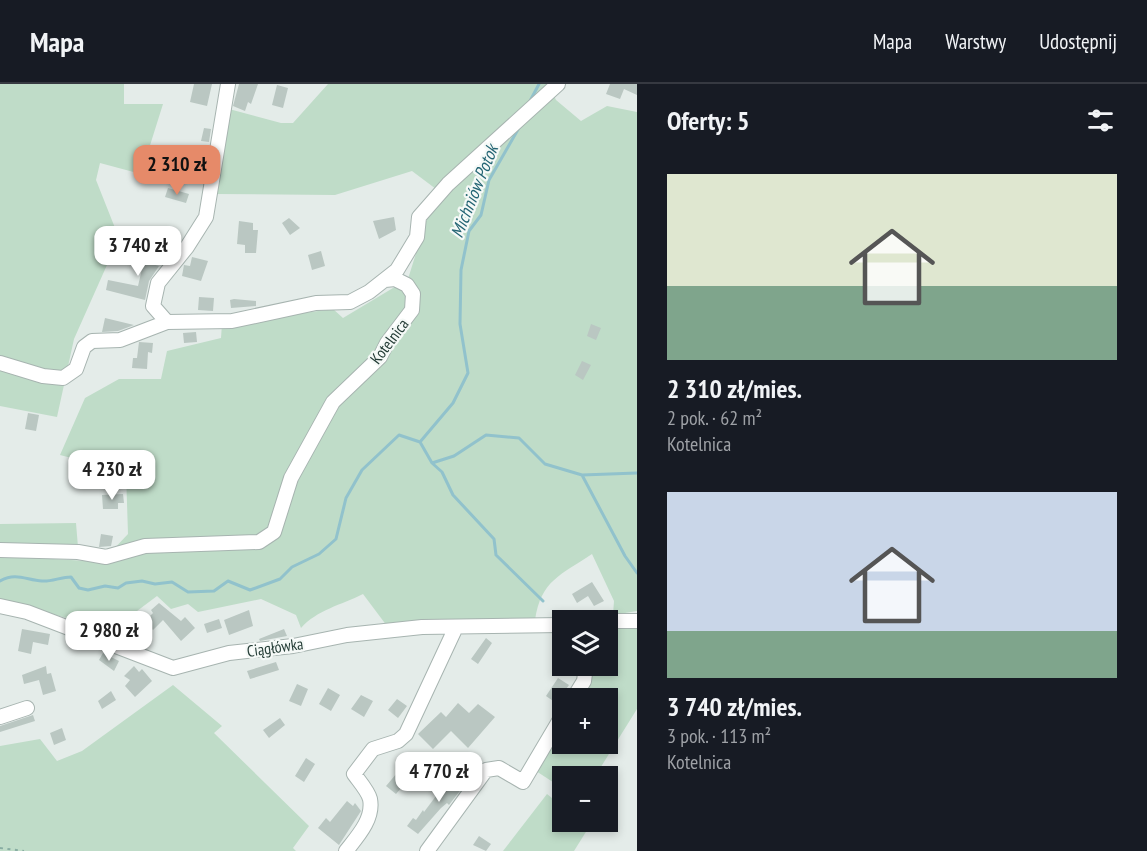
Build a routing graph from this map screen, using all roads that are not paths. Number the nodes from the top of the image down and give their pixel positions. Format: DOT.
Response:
graph roads {
  1 [pos="228,84"];
  2 [pos="558,84"];
  3 [pos="385,280"];
  4 [pos="167,322"];
  5 [pos="0,363"];
  6 [pos="0,550"];
  7 [pos="0,606"];
  8 [pos="618,621"];
  9 [pos="637,621"];
  10 [pos="552,625"];
  11 [pos="456,627"];
  12 [pos="27,708"];
  13 [pos="0,717"];
  14 [pos="552,733"];
  15 [pos="346,851"];
  16 [pos="427,851"];
  1 -- 4 [label="street"];
  2 -- 3 [label="street"];
  3 -- 4 [label="street"];
  3 -- 6 [label="street, Kotelnica"];
  4 -- 5 [label="street"];
  7 -- 11 [label="street, Ciągłówka"];
  8 -- 9 [label="street"];
  10 -- 11 [label="street, Ciągłówka"];
  11 -- 15 [label="street"];
  12 -- 13 [label="street"];
  14 -- 16 [label="street"];
}
